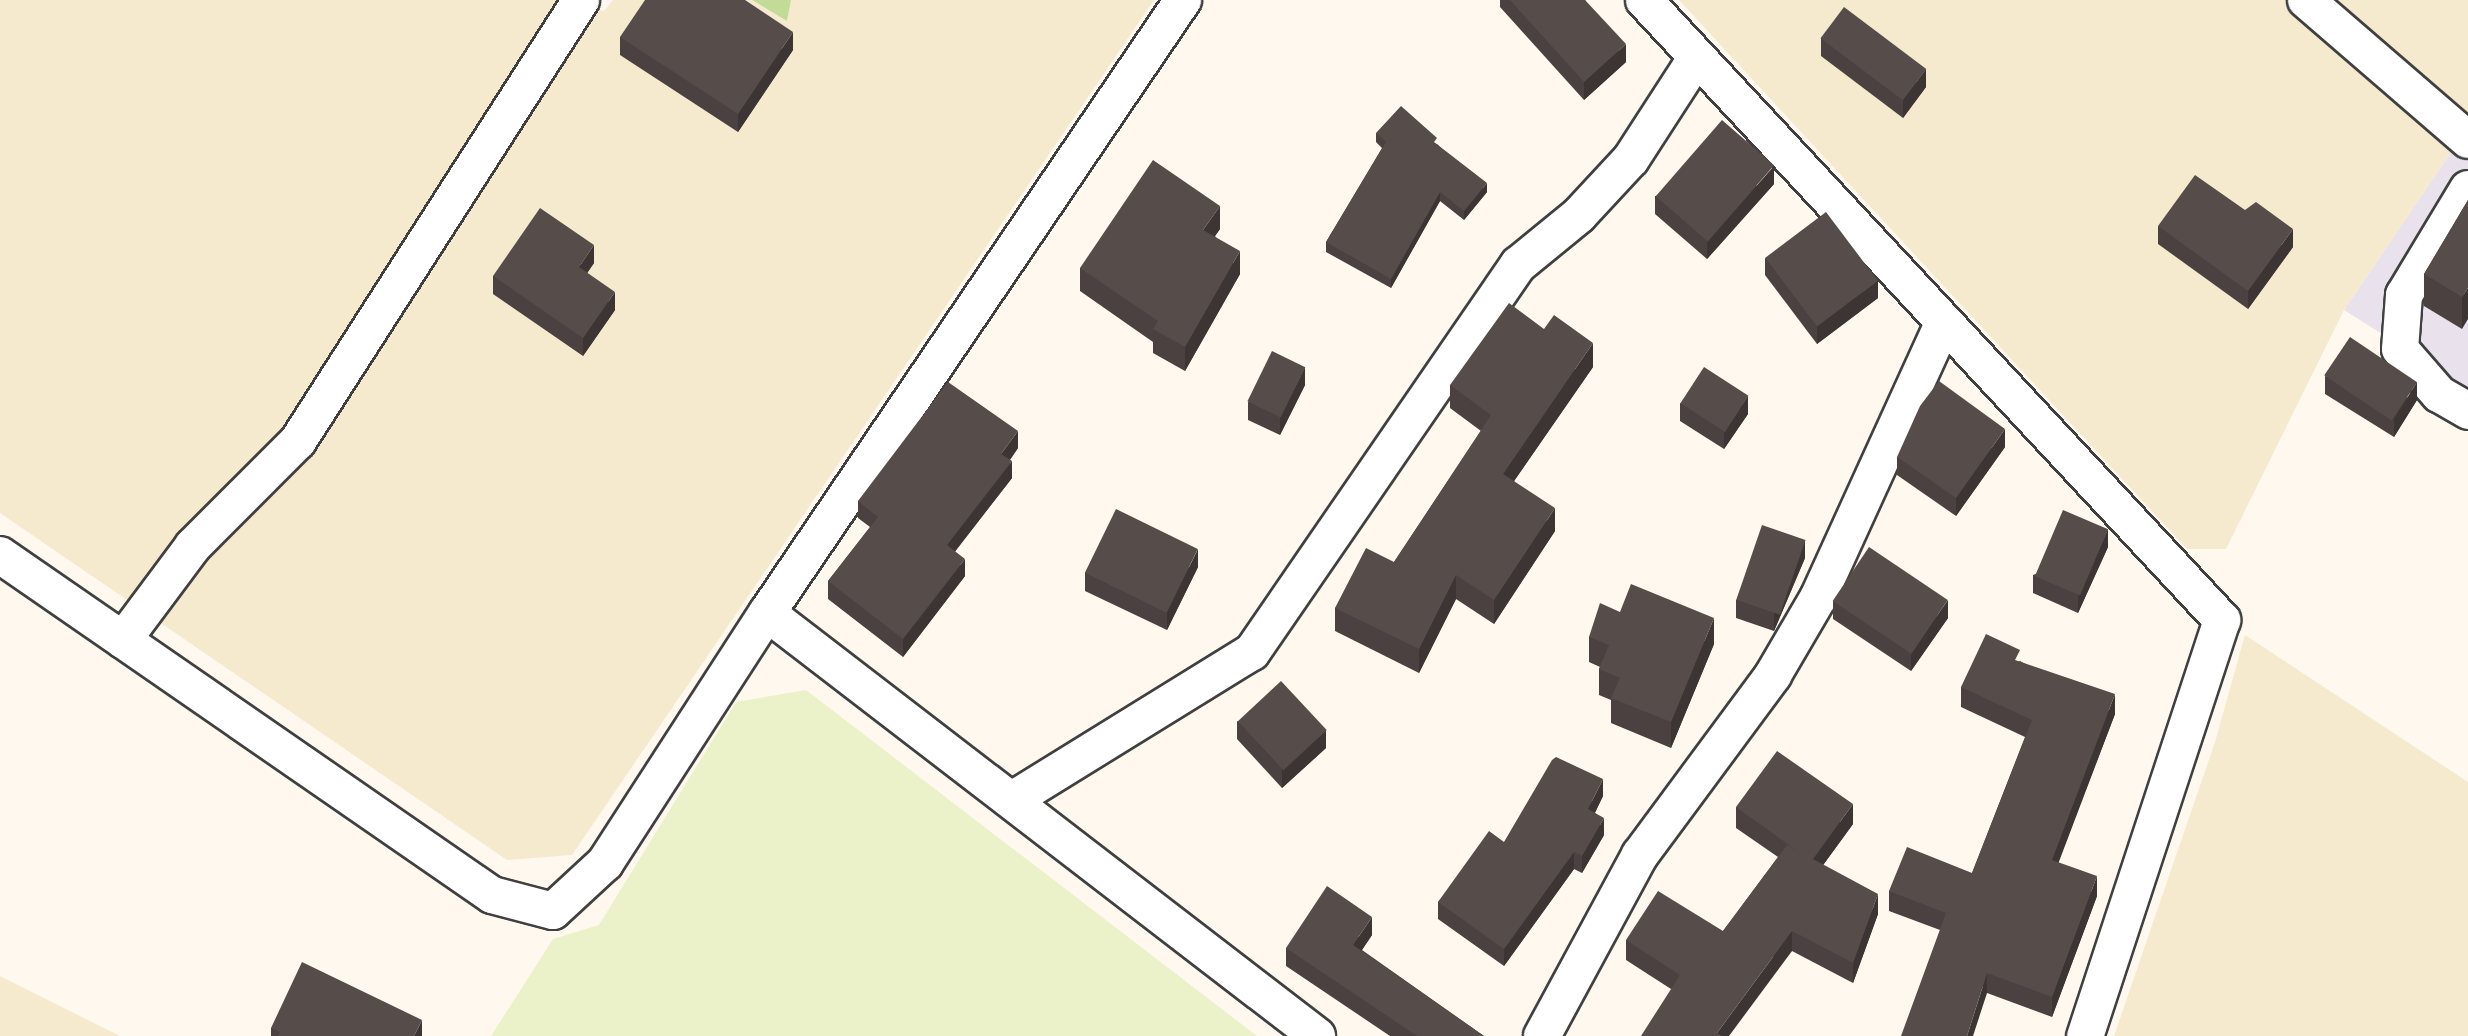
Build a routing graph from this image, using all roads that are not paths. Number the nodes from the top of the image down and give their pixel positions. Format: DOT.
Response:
graph roads {
  1 [pos="581,0"];
  2 [pos="1183,0"];
  3 [pos="1644,0"];
  4 [pos="2306,0"];
  5 [pos="1697,57"];
  6 [pos="2468,140"];
  7 [pos="2468,189"];
  8 [pos="1944,322"];
  9 [pos="2468,411"];
  10 [pos="0,555"];
  11 [pos="767,613"];
  12 [pos="123,640"];
  13 [pos="1012,800"];
  14 [pos="1317,1036"];
  15 [pos="1542,1036"];
  16 [pos="2085,1036"];
  1 -- 12 [label="street"];
  2 -- 11 [label="street"];
  3 -- 5 [label="street"];
  4 -- 6 [label="street"];
  5 -- 8 [label="street"];
  5 -- 13 [label="street"];
  7 -- 9 [label="street"];
  8 -- 15 [label="street"];
  8 -- 16 [label="street"];
  10 -- 12 [label="street"];
  11 -- 12 [label="street"];
  11 -- 13 [label="street"];
  13 -- 14 [label="street"];
}
